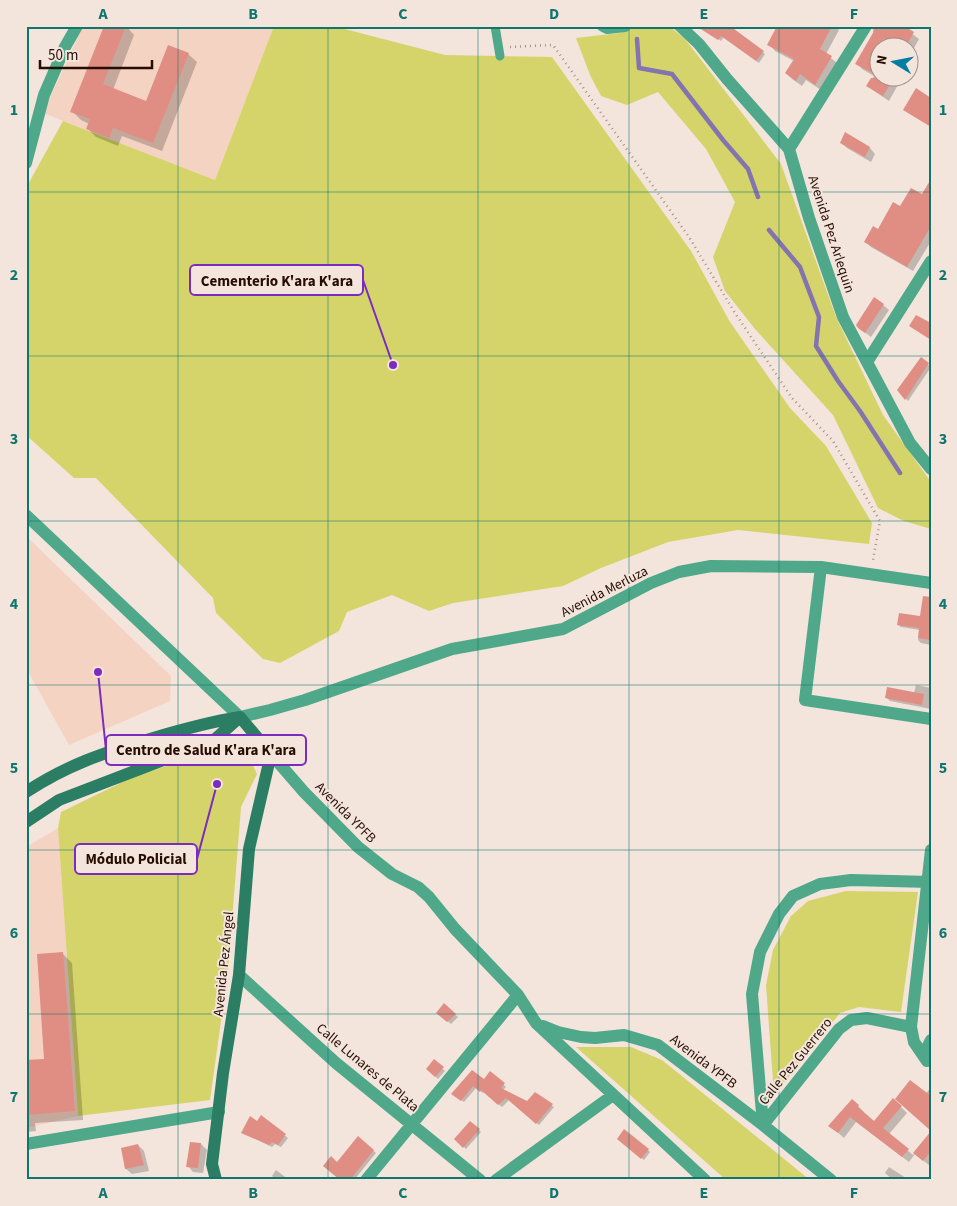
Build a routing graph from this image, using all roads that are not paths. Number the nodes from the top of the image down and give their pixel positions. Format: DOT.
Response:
graph roads {
  1 [pos="78,26"];
  2 [pos="495,26"];
  3 [pos="603,26"];
  4 [pos="625,26"];
  5 [pos="680,26"];
  6 [pos="866,26"];
  7 [pos="499,52"];
  8 [pos="788,149"];
  9 [pos="26,162"];
  10 [pos="931,261"];
  11 [pos="867,362"];
  12 [pos="931,469"];
  13 [pos="26,515"];
  14 [pos="821,567"];
  15 [pos="931,583"];
  16 [pos="240,717"];
  17 [pos="931,719"];
  18 [pos="271,754"];
  19 [pos="26,792"];
  20 [pos="26,822"];
  21 [pos="931,850"];
  22 [pos="929,882"];
  23 [pos="239,975"];
  24 [pos="518,995"];
  25 [pos="536,1023"];
  26 [pos="911,1026"];
  27 [pos="929,1054"];
  28 [pos="613,1095"];
  29 [pos="219,1112"];
  30 [pos="413,1124"];
  31 [pos="763,1125"];
  32 [pos="26,1144"];
  33 [pos="216,1180"];
  34 [pos="366,1180"];
  35 [pos="480,1180"];
  36 [pos="496,1180"];
  37 [pos="705,1180"];
  38 [pos="831,1180"];
  1 -- 9 [label="street"];
  2 -- 7 [label="lane"];
  3 -- 4 [label="street"];
  5 -- 8 [label="street, Avenida Pez Arlequin"];
  6 -- 8 [label="street"];
  8 -- 11 [label="street, Avenida Pez Arlequin"];
  10 -- 11 [label="street"];
  11 -- 12 [label="street, Avenida Pez Arlequin"];
  13 -- 16 [label="street, Avenida YPFB"];
  14 -- 15 [label="street, Avenida Merluza"];
  14 -- 16 [label="street, Avenida Merluza"];
  14 -- 17 [label="street"];
  16 -- 18 [label="street, Avenida YPFB"];
  16 -- 19 [label="street, Avenida Merluza"];
  16 -- 20 [label="street, Avenida Merluza"];
  18 -- 23 [label="street, Avenida Pez Ángel"];
  18 -- 24 [label="street, Avenida YPFB"];
  21 -- 22 [label="street"];
  22 -- 26 [label="street"];
  22 -- 31 [label="street"];
  23 -- 29 [label="street, Avenida Pez Ángel"];
  23 -- 30 [label="street, Calle Lunares de Plata"];
  24 -- 25 [label="street, Avenida YPFB"];
  24 -- 30 [label="street"];
  25 -- 28 [label="street, Avenida YPFB"];
  25 -- 31 [label="street, Avenida YPFB"];
  26 -- 27 [label="street"];
  26 -- 31 [label="street, Calle Pez Guerrero"];
  28 -- 36 [label="street"];
  28 -- 37 [label="street, Avenida YPFB"];
  29 -- 32 [label="street"];
  29 -- 33 [label="street, Avenida Pez Ángel"];
  30 -- 34 [label="street"];
  30 -- 35 [label="street, Calle Lunares de Plata"];
  31 -- 38 [label="street, Avenida YPFB"];
}
